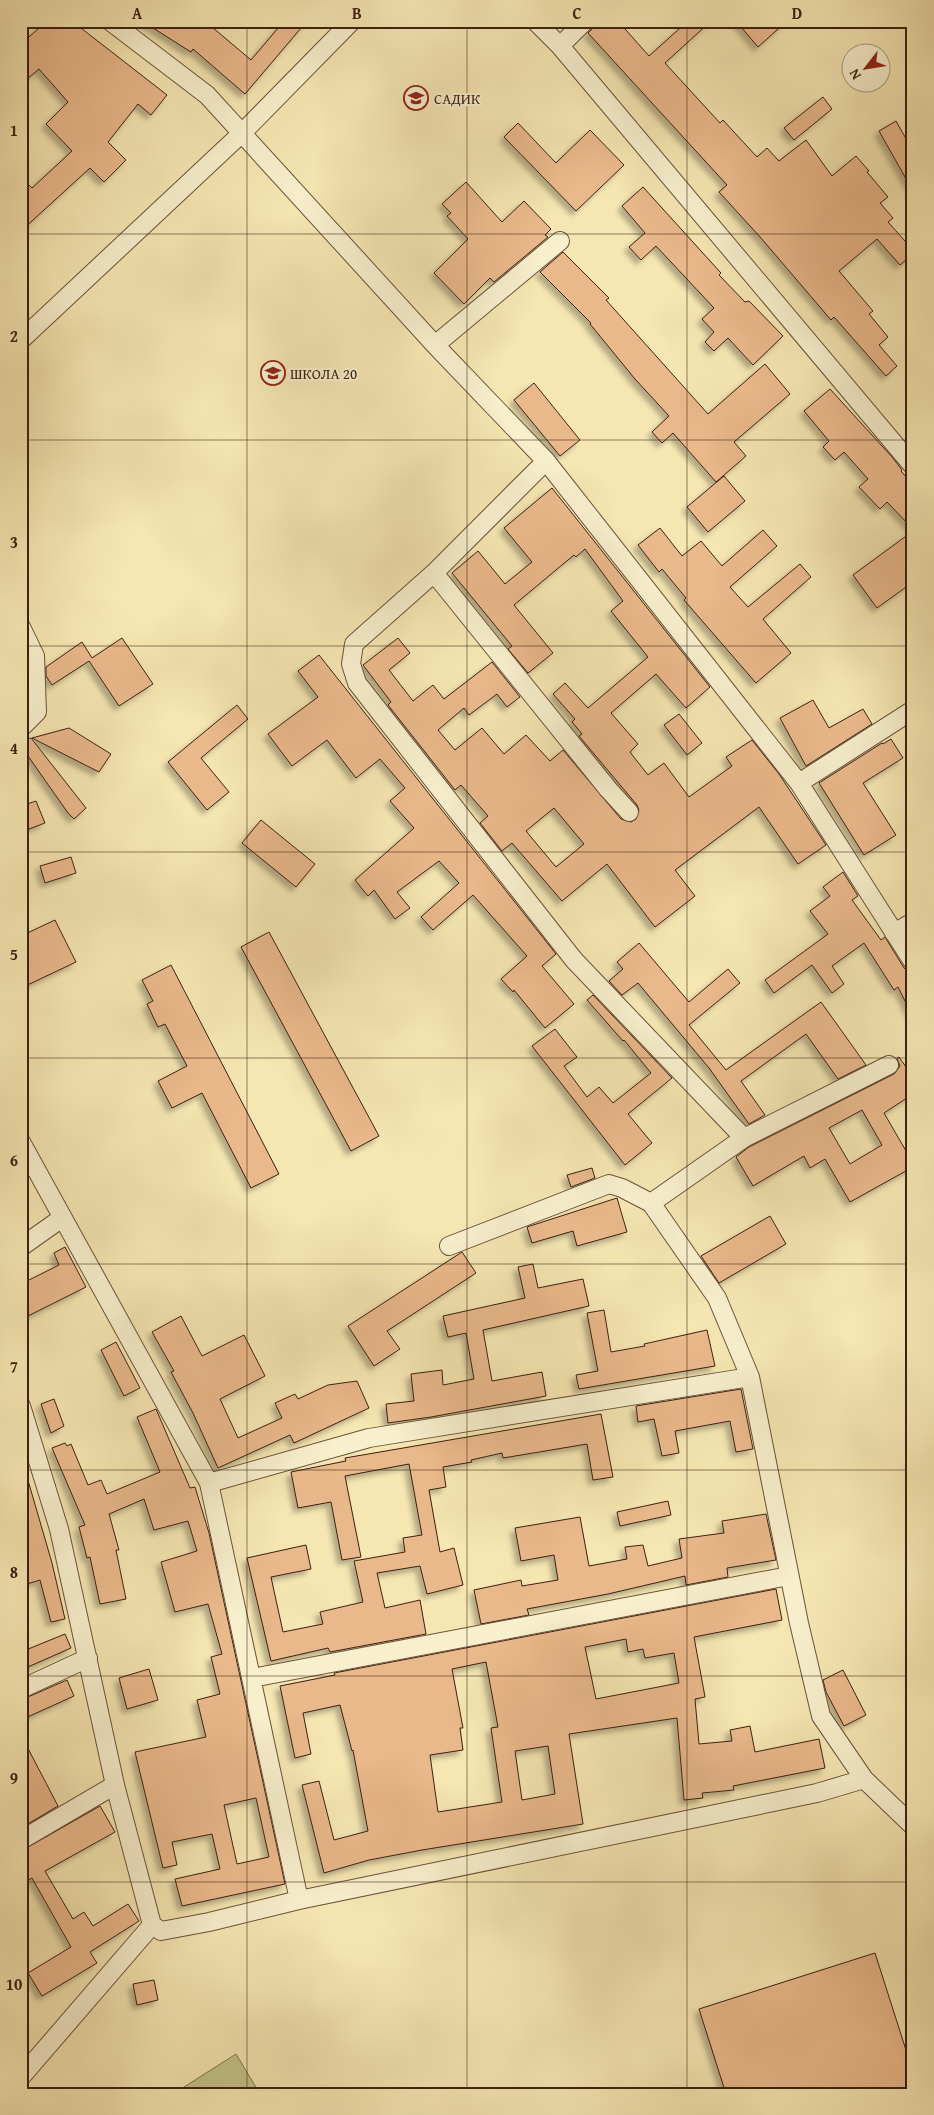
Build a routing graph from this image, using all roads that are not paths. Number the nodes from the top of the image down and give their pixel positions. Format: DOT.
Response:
graph roads {
  1 [pos="110,21"];
  2 [pos="352,21"];
  3 [pos="535,21"];
  4 [pos="585,21"];
  5 [pos="560,46"];
  6 [pos="242,133"];
  7 [pos="560,241"];
  8 [pos="21,340"];
  9 [pos="435,345"];
  10 [pos="546,461"];
  11 [pos="913,466"];
  12 [pos="434,573"];
  13 [pos="21,627"];
  14 [pos="913,710"];
  15 [pos="21,728"];
  16 [pos="799,783"];
  17 [pos="629,812"];
  18 [pos="913,922"];
  19 [pos="894,933"];
  20 [pos="913,962"];
  21 [pos="889,1066"];
  22 [pos="744,1138"];
  23 [pos="21,1142"];
  24 [pos="651,1203"];
  25 [pos="62,1218"];
  26 [pos="449,1246"];
  27 [pos="21,1247"];
  28 [pos="750,1377"];
  29 [pos="21,1406"];
  30 [pos="209,1483"];
  31 [pos="789,1576"];
  32 [pos="88,1658"];
  33 [pos="252,1678"];
  34 [pos="21,1689"];
  35 [pos="864,1780"];
  36 [pos="115,1785"];
  37 [pos="913,1826"];
  38 [pos="21,1840"];
  39 [pos="299,1900"];
  40 [pos="152,1925"];
  41 [pos="21,2077"];
  1 -- 6 [label="street"];
  2 -- 6 [label="street"];
  3 -- 5 [label="street"];
  4 -- 5 [label="street"];
  5 -- 11 [label="street"];
  6 -- 8 [label="street"];
  6 -- 9 [label="street"];
  7 -- 9 [label="street"];
  9 -- 10 [label="street"];
  10 -- 12 [label="street"];
  10 -- 16 [label="street"];
  12 -- 17 [label="street"];
  12 -- 22 [label="street"];
  13 -- 15 [label="street"];
  14 -- 16 [label="street"];
  16 -- 19 [label="street"];
  18 -- 19 [label="street"];
  19 -- 20 [label="street"];
  21 -- 22 [label="street"];
  22 -- 24 [label="street"];
  23 -- 25 [label="street"];
  24 -- 26 [label="street"];
  24 -- 28 [label="street"];
  25 -- 27 [label="street"];
  25 -- 30 [label="street"];
  28 -- 30 [label="street"];
  28 -- 31 [label="street"];
  29 -- 32 [label="street"];
  30 -- 33 [label="street"];
  31 -- 33 [label="street"];
  31 -- 35 [label="street"];
  32 -- 34 [label="street"];
  32 -- 36 [label="street"];
  33 -- 39 [label="street"];
  35 -- 37 [label="street"];
  35 -- 39 [label="street"];
  36 -- 38 [label="street"];
  36 -- 40 [label="street"];
  39 -- 40 [label="street"];
  40 -- 41 [label="street"];
}
